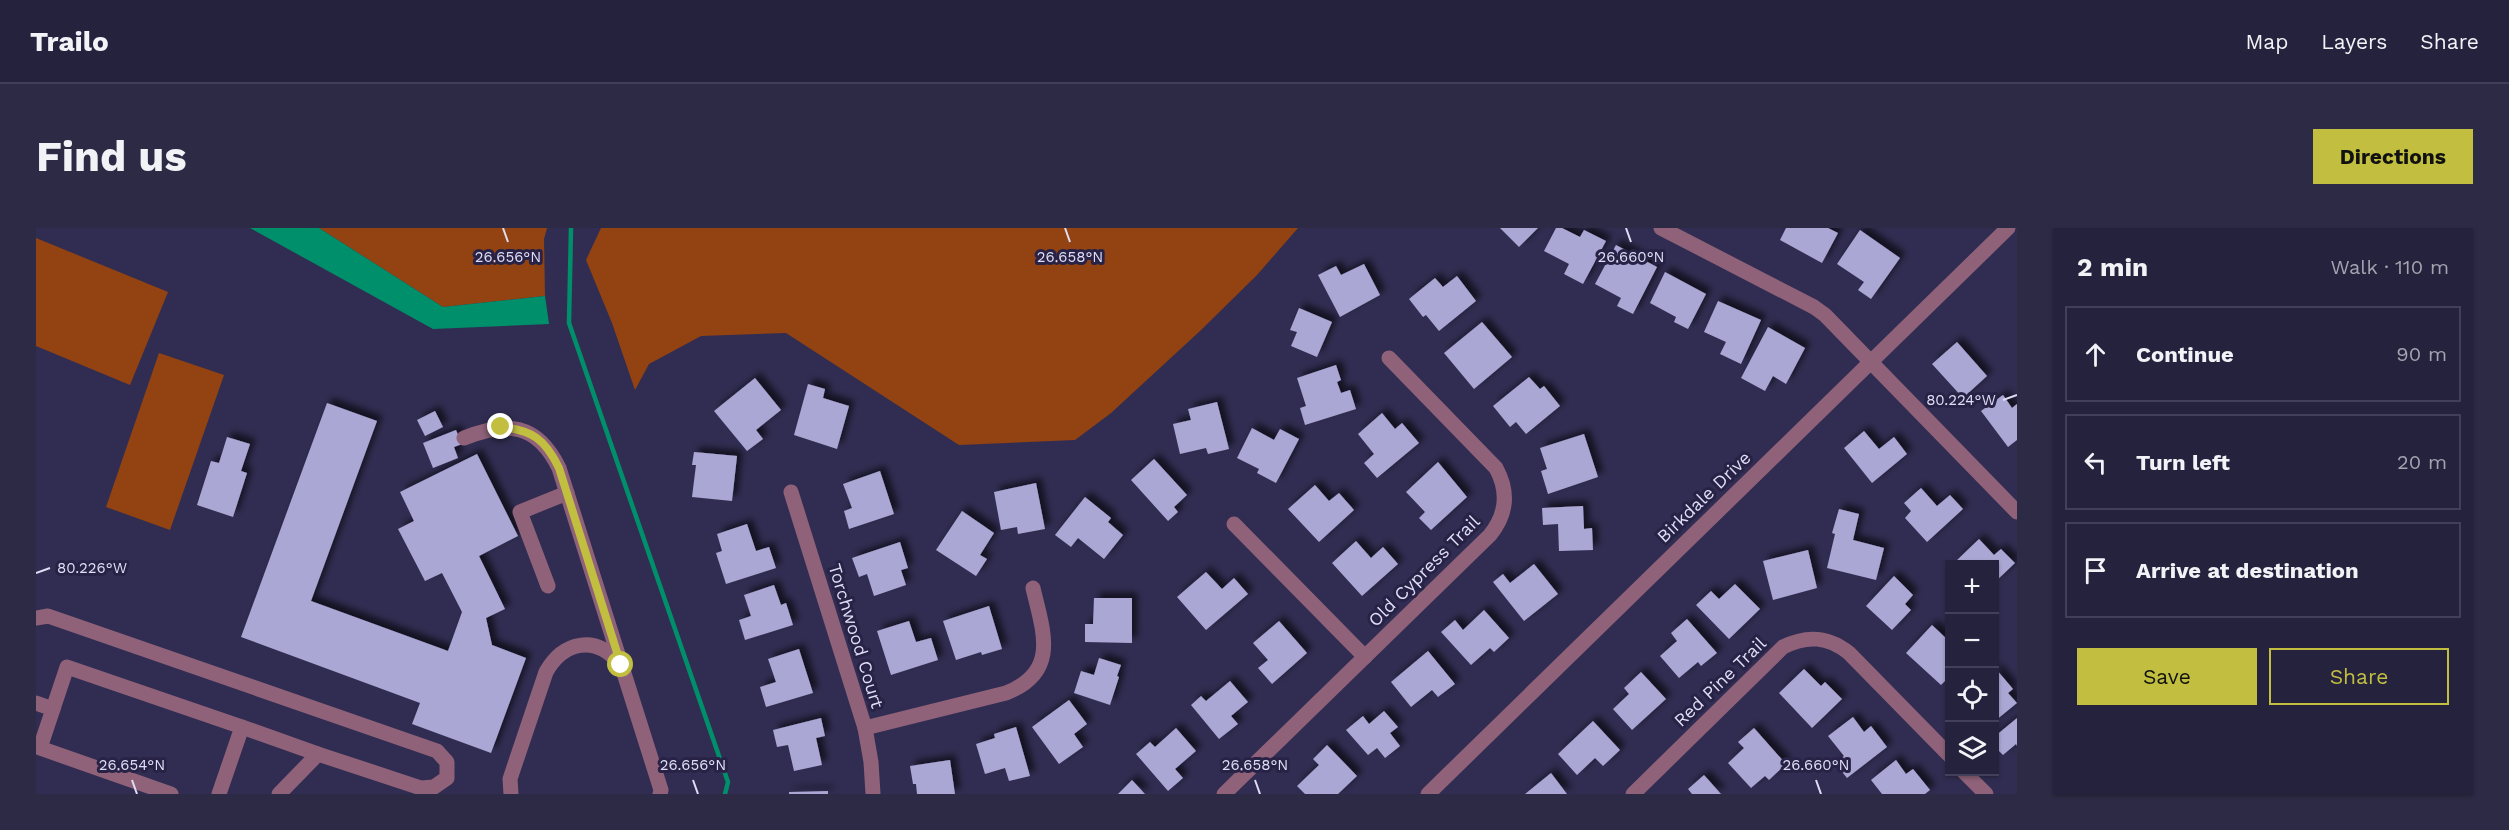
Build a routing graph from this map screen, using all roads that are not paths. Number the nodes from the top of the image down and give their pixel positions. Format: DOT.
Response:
graph roads {
  1 [pos="2008,228"];
  2 [pos="1665,229"];
  3 [pos="1389,358"];
  4 [pos="1871,362"];
  5 [pos="464,438"];
  6 [pos="791,492"];
  7 [pos="567,493"];
  8 [pos="2017,512"];
  9 [pos="1234,524"];
  10 [pos="548,586"];
  11 [pos="1033,588"];
  12 [pos="36,618"];
  13 [pos="1365,657"];
  14 [pos="621,665"];
  15 [pos="36,703"];
  16 [pos="53,709"];
  17 [pos="242,727"];
  18 [pos="865,728"];
  19 [pos="1945,751"];
  20 [pos="318,754"];
  21 [pos="1969,776"];
  22 [pos="171,794"];
  23 [pos="219,794"];
  24 [pos="279,794"];
  25 [pos="511,794"];
  26 [pos="660,794"];
  27 [pos="873,794"];
  28 [pos="1224,794"];
  29 [pos="1428,794"];
  30 [pos="1633,794"];
  31 [pos="1986,794"];
  1 -- 4 [label="street, Birkdale Drive"];
  2 -- 4 [label="street"];
  3 -- 13 [label="street, Old Cypress Trail"];
  4 -- 8 [label="street"];
  4 -- 29 [label="street, Birkdale Drive"];
  5 -- 7 [label="street"];
  6 -- 18 [label="street, Torchwood Court"];
  7 -- 10 [label="street"];
  7 -- 14 [label="street"];
  9 -- 13 [label="street"];
  11 -- 18 [label="street"];
  12 -- 20 [label="street"];
  13 -- 28 [label="street, Old Cypress Trail"];
  14 -- 25 [label="street"];
  14 -- 26 [label="street"];
  15 -- 16 [label="street"];
  16 -- 17 [label="street"];
  16 -- 22 [label="street"];
  17 -- 20 [label="street"];
  17 -- 23 [label="street"];
  18 -- 27 [label="street, Torchwood Court"];
  19 -- 30 [label="street, Red Pine Trail"];
  20 -- 24 [label="street"];
  21 -- 31 [label="street"];
}
